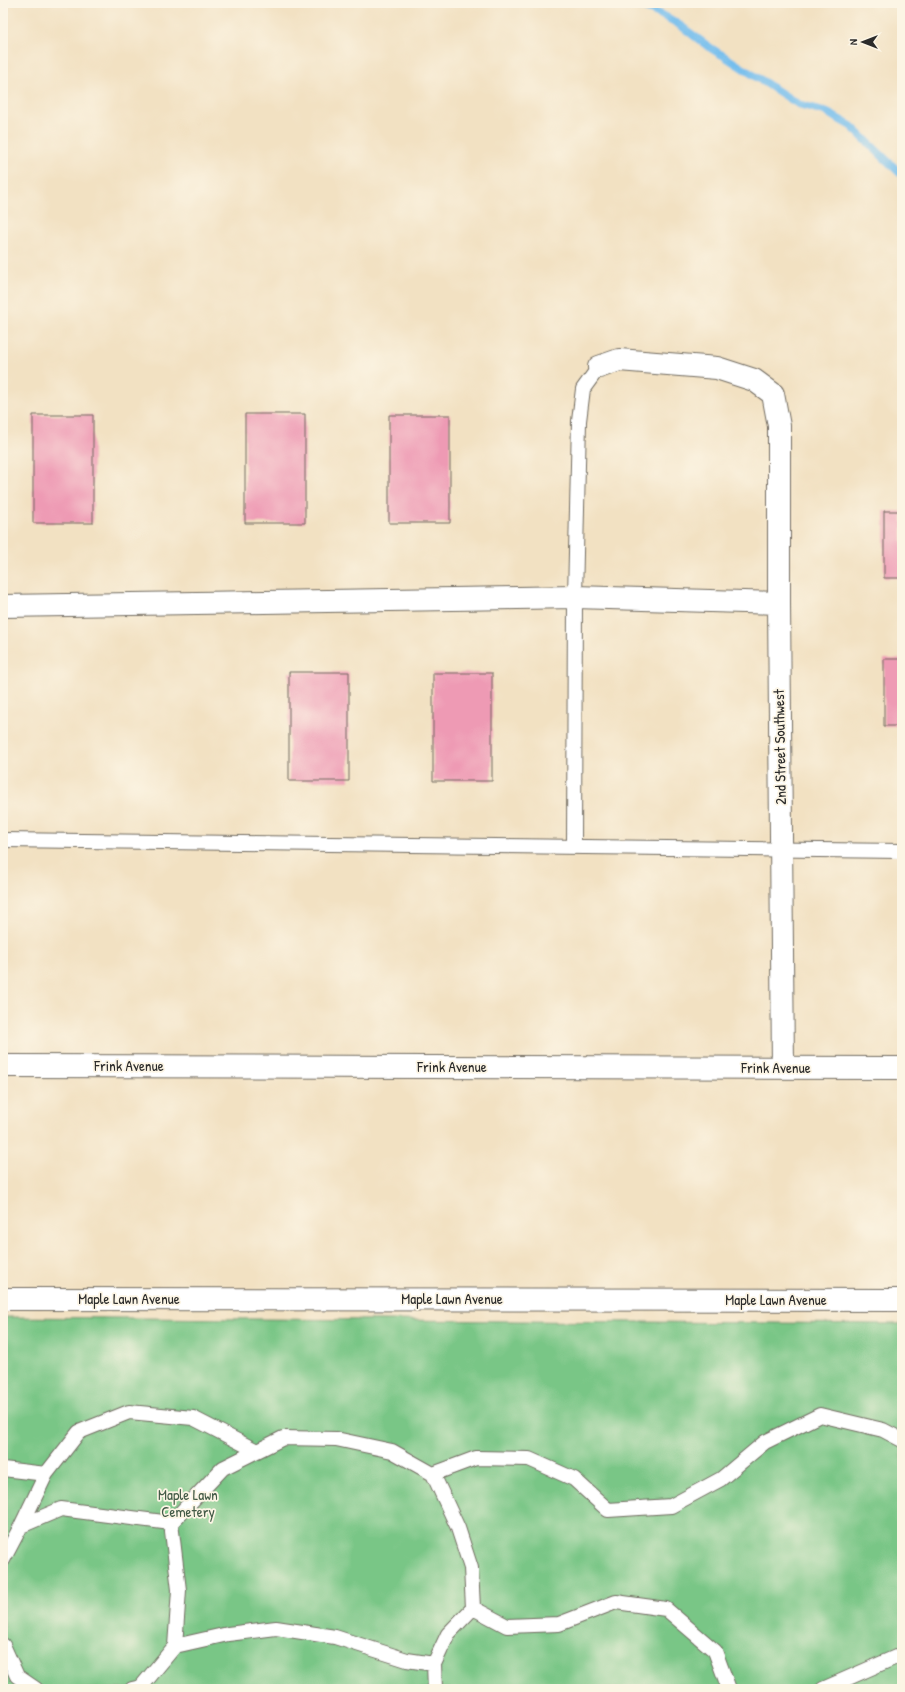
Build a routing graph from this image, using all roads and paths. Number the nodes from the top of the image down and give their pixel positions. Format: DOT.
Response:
graph roads {
  1 [pos="599,366"];
  2 [pos="575,597"];
  3 [pos="779,603"];
  4 [pos="3,606"];
  5 [pos="3,840"];
  6 [pos="574,846"];
  7 [pos="781,849"];
  8 [pos="902,850"];
  9 [pos="3,1066"];
  10 [pos="783,1068"];
  11 [pos="902,1068"];
  12 [pos="3,1299"];
  13 [pos="902,1300"];
  14 [pos="902,1440"];
  15 [pos="257,1451"];
  16 [pos="3,1469"];
  17 [pos="46,1474"];
  18 [pos="432,1474"];
  19 [pos="171,1523"];
  20 [pos="21,1526"];
  21 [pos="3,1560"];
  22 [pos="473,1608"];
  23 [pos="3,1645"];
  24 [pos="175,1646"];
  25 [pos="902,1656"];
  26 [pos="434,1664"];
  27 [pos="36,1689"];
  28 [pos="132,1689"];
  29 [pos="435,1689"];
  30 [pos="729,1689"];
  31 [pos="823,1689"];
  1 -- 2 [label="lane"];
  1 -- 3 [label="street, 2nd Street Southwest"];
  2 -- 3 [label="street"];
  2 -- 4 [label="street"];
  2 -- 6 [label="lane"];
  3 -- 7 [label="street, 2nd Street Southwest"];
  5 -- 6 [label="lane"];
  6 -- 7 [label="lane"];
  7 -- 8 [label="lane"];
  7 -- 10 [label="street, 2nd Street Southwest"];
  9 -- 10 [label="street, Frink Avenue"];
  10 -- 11 [label="street, Frink Avenue"];
  12 -- 13 [label="street, Maple Lawn Avenue"];
  14 -- 18 [label="lane"];
  15 -- 17 [label="lane"];
  15 -- 18 [label="lane"];
  15 -- 19 [label="lane"];
  16 -- 17 [label="lane"];
  17 -- 20 [label="lane"];
  18 -- 22 [label="lane"];
  19 -- 20 [label="lane"];
  19 -- 24 [label="lane"];
  20 -- 21 [label="lane"];
  22 -- 26 [label="lane"];
  22 -- 30 [label="lane"];
  23 -- 27 [label="lane"];
  24 -- 26 [label="lane"];
  24 -- 28 [label="lane"];
  25 -- 31 [label="lane"];
  26 -- 29 [label="lane"];
}
